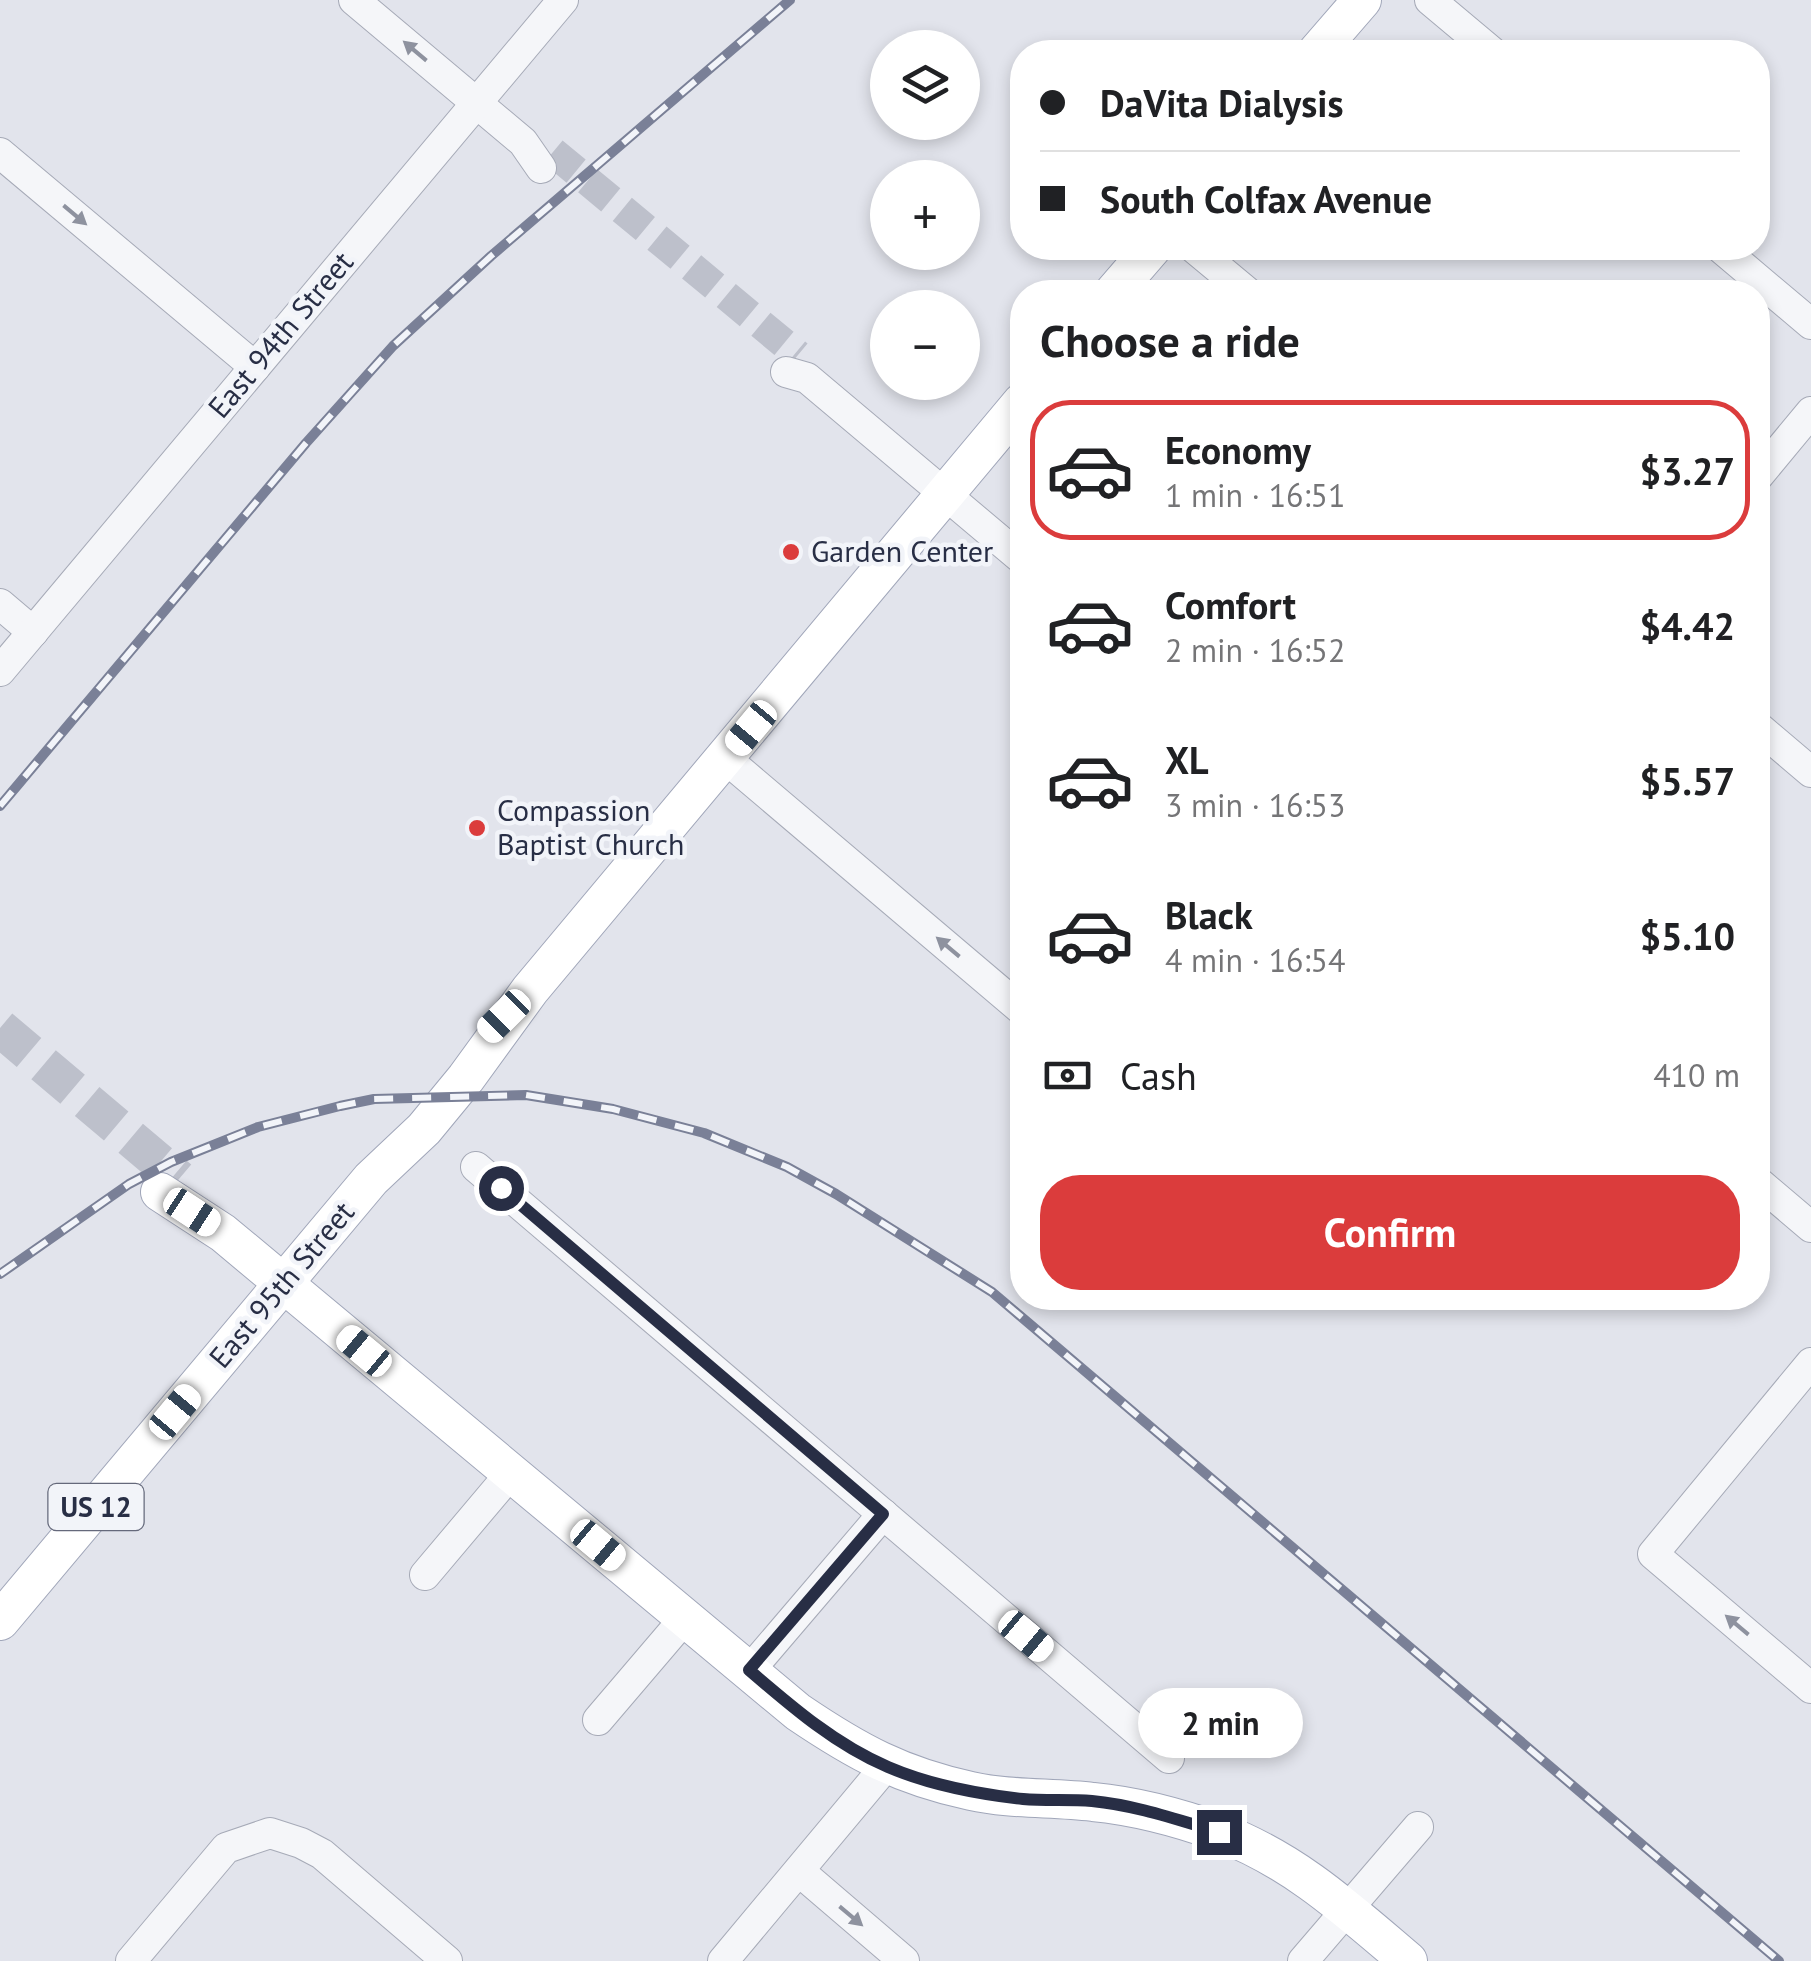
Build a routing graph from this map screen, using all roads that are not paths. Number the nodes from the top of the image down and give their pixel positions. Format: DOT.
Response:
graph roads {
  1 [pos="354,0"];
  2 [pos="563,0"];
  3 [pos="1362,0"];
  4 [pos="1430,0"];
  5 [pos="1327,40"];
  6 [pos="1478,40"];
  7 [pos="476,103"];
  8 [pos="0,152"];
  9 [pos="547,160"];
  10 [pos="1142,260"];
  11 [pos="1208,260"];
  12 [pos="1735,260"];
  13 [pos="1124,280"];
  14 [pos="1233,280"];
  15 [pos="1759,280"];
  16 [pos="1770,289"];
  17 [pos="1811,324"];
  18 [pos="255,367"];
  19 [pos="797,368"];
  20 [pos="1811,412"];
  21 [pos="1010,417"];
  22 [pos="1770,462"];
  23 [pos="946,494"];
  24 [pos="1010,549"];
  25 [pos="0,604"];
  26 [pos="32,632"];
  27 [pos="0,671"];
  28 [pos="1770,737"];
  29 [pos="726,758"];
  30 [pos="1811,772"];
  31 [pos="1010,1000"];
  32 [pos="476,1166"];
  33 [pos="169,1185"];
  34 [pos="1770,1192"];
  35 [pos="1811,1228"];
  36 [pos="283,1283"];
  37 [pos="1811,1363"];
  38 [pos="511,1473"];
  39 [pos="883,1514"];
  40 [pos="426,1575"];
  41 [pos="685,1618"];
  42 [pos="0,1621"];
  43 [pos="749,1670"];
  44 [pos="1811,1688"];
  45 [pos="598,1720"];
  46 [pos="1169,1758"];
  47 [pos="886,1766"];
  48 [pos="1418,1827"];
  49 [pos="798,1871"];
  50 [pos="1347,1909"];
  51 [pos="131,1961"];
  52 [pos="447,1961"];
  53 [pos="722,1961"];
  54 [pos="904,1961"];
  55 [pos="1303,1961"];
  56 [pos="1408,1961"];
  7 -- 1 [label="street, one-way"];
  2 -- 7 [label="street, East 94th Street"];
  3 -- 5 [label="main road"];
  4 -- 6 [label="street"];
  7 -- 9 [label="street"];
  7 -- 18 [label="street, East 94th Street"];
  8 -- 18 [label="street, one-way"];
  10 -- 13 [label="main road"];
  11 -- 14 [label="street"];
  12 -- 15 [label="street"];
  16 -- 17 [label="street"];
  18 -- 26 [label="street, East 94th Street"];
  19 -- 23 [label="street"];
  20 -- 22 [label="street"];
  21 -- 23 [label="main road, East 95th Street / US 12"];
  23 -- 24 [label="street"];
  23 -- 29 [label="main road, East 95th Street / US 12"];
  25 -- 26 [label="street"];
  26 -- 27 [label="street, East 94th Street"];
  28 -- 30 [label="street"];
  31 -- 29 [label="street, one-way"];
  29 -- 36 [label="main road, East 95th Street / US 12"];
  32 -- 39 [label="street"];
  33 -- 36 [label="main road"];
  34 -- 35 [label="street"];
  36 -- 38 [label="main road"];
  36 -- 42 [label="main road, East 95th Street / US 12"];
  44 -- 37 [label="street, one-way"];
  38 -- 40 [label="street"];
  38 -- 41 [label="main road"];
  39 -- 43 [label="street"];
  39 -- 46 [label="street"];
  41 -- 43 [label="main road"];
  41 -- 45 [label="street"];
  43 -- 47 [label="main road"];
  47 -- 49 [label="street"];
  47 -- 50 [label="main road"];
  48 -- 50 [label="street"];
  49 -- 53 [label="street"];
  49 -- 54 [label="street, one-way"];
  50 -- 55 [label="street"];
  50 -- 56 [label="main road"];
  51 -- 52 [label="street"];
}
